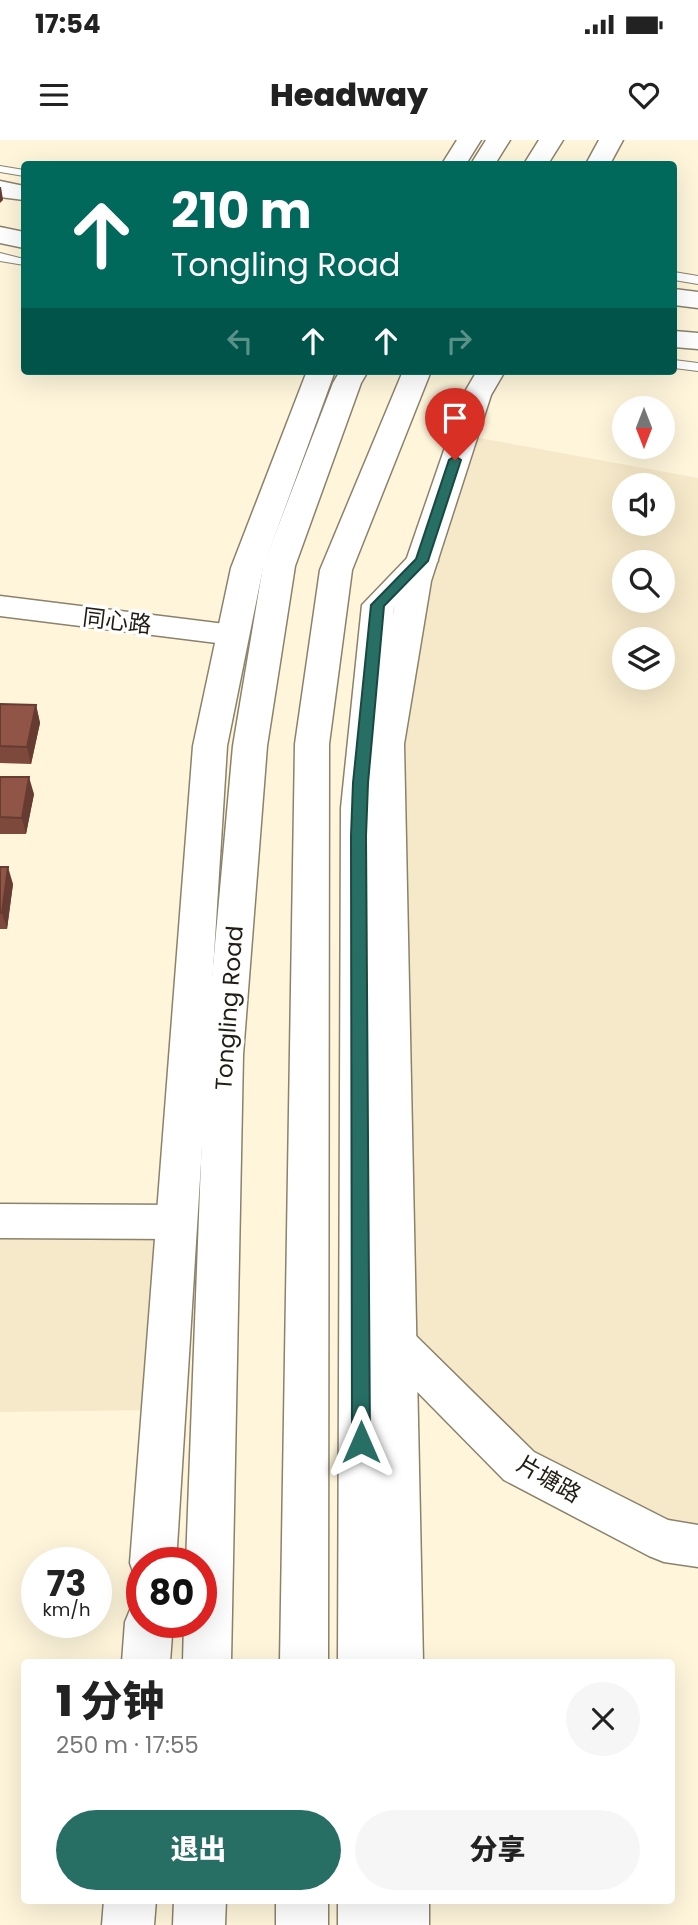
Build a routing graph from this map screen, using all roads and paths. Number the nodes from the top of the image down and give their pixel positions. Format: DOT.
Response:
graph roads {
  1 [pos="470,140"];
  2 [pos="498,140"];
  3 [pos="551,140"];
  4 [pos="611,140"];
  5 [pos="456,161"];
  6 [pos="485,161"];
  7 [pos="538,161"];
  8 [pos="600,161"];
  9 [pos="0,169"];
  10 [pos="21,172"];
  11 [pos="0,189"];
  12 [pos="21,192"];
  13 [pos="0,235"];
  14 [pos="21,239"];
  15 [pos="0,257"];
  16 [pos="21,261"];
  17 [pos="677,276"];
  18 [pos="698,280"];
  19 [pos="677,296"];
  20 [pos="698,300"];
  21 [pos="677,338"];
  22 [pos="698,341"];
  23 [pos="677,364"];
  24 [pos="698,367"];
  25 [pos="319,375"];
  26 [pos="352,375"];
  27 [pos="415,375"];
  28 [pos="489,375"];
  29 [pos="422,561"];
  30 [pos="0,606"];
  31 [pos="233,635"];
  32 [pos="0,1221"];
  33 [pos="177,1222"];
  34 [pos="395,1342"];
  35 [pos="698,1546"];
  36 [pos="154,1547"];
  37 [pos="148,1638"];
  38 [pos="146,1659"];
  39 [pos="207,1659"];
  40 [pos="304,1659"];
  41 [pos="362,1659"];
  42 [pos="399,1659"];
  43 [pos="130,1904"];
  44 [pos="200,1904"];
  45 [pos="302,1904"];
  46 [pos="363,1904"];
  47 [pos="402,1904"];
  48 [pos="128,1925"];
  49 [pos="200,1925"];
  50 [pos="302,1925"];
  51 [pos="364,1925"];
  52 [pos="403,1925"];
  1 -- 5 [label="main road"];
  2 -- 6 [label="main road"];
  3 -- 7 [label="main road"];
  4 -- 8 [label="main road"];
  9 -- 10 [label="lane"];
  11 -- 12 [label="main road"];
  13 -- 14 [label="main road"];
  15 -- 16 [label="lane"];
  17 -- 18 [label="lane"];
  19 -- 20 [label="main road"];
  21 -- 22 [label="main road"];
  23 -- 24 [label="lane"];
  25 -- 31 [label="main road, Tongling Road"];
  26 -- 39 [label="main road, Tongling Road"];
  27 -- 40 [label="main road"];
  28 -- 29 [label="main road"];
  29 -- 34 [label="main road"];
  29 -- 41 [label="main road"];
  30 -- 31 [label="street, 同心路"];
  31 -- 33 [label="main road, Tongling Road"];
  32 -- 33 [label="street"];
  33 -- 36 [label="main road, Tongling Road"];
  34 -- 35 [label="street, 片塘路"];
  34 -- 42 [label="main road"];
  37 -- 38 [label="main road"];
  43 -- 48 [label="main road"];
  44 -- 49 [label="main road"];
  45 -- 50 [label="main road"];
  46 -- 51 [label="main road"];
  47 -- 52 [label="main road"];
}
